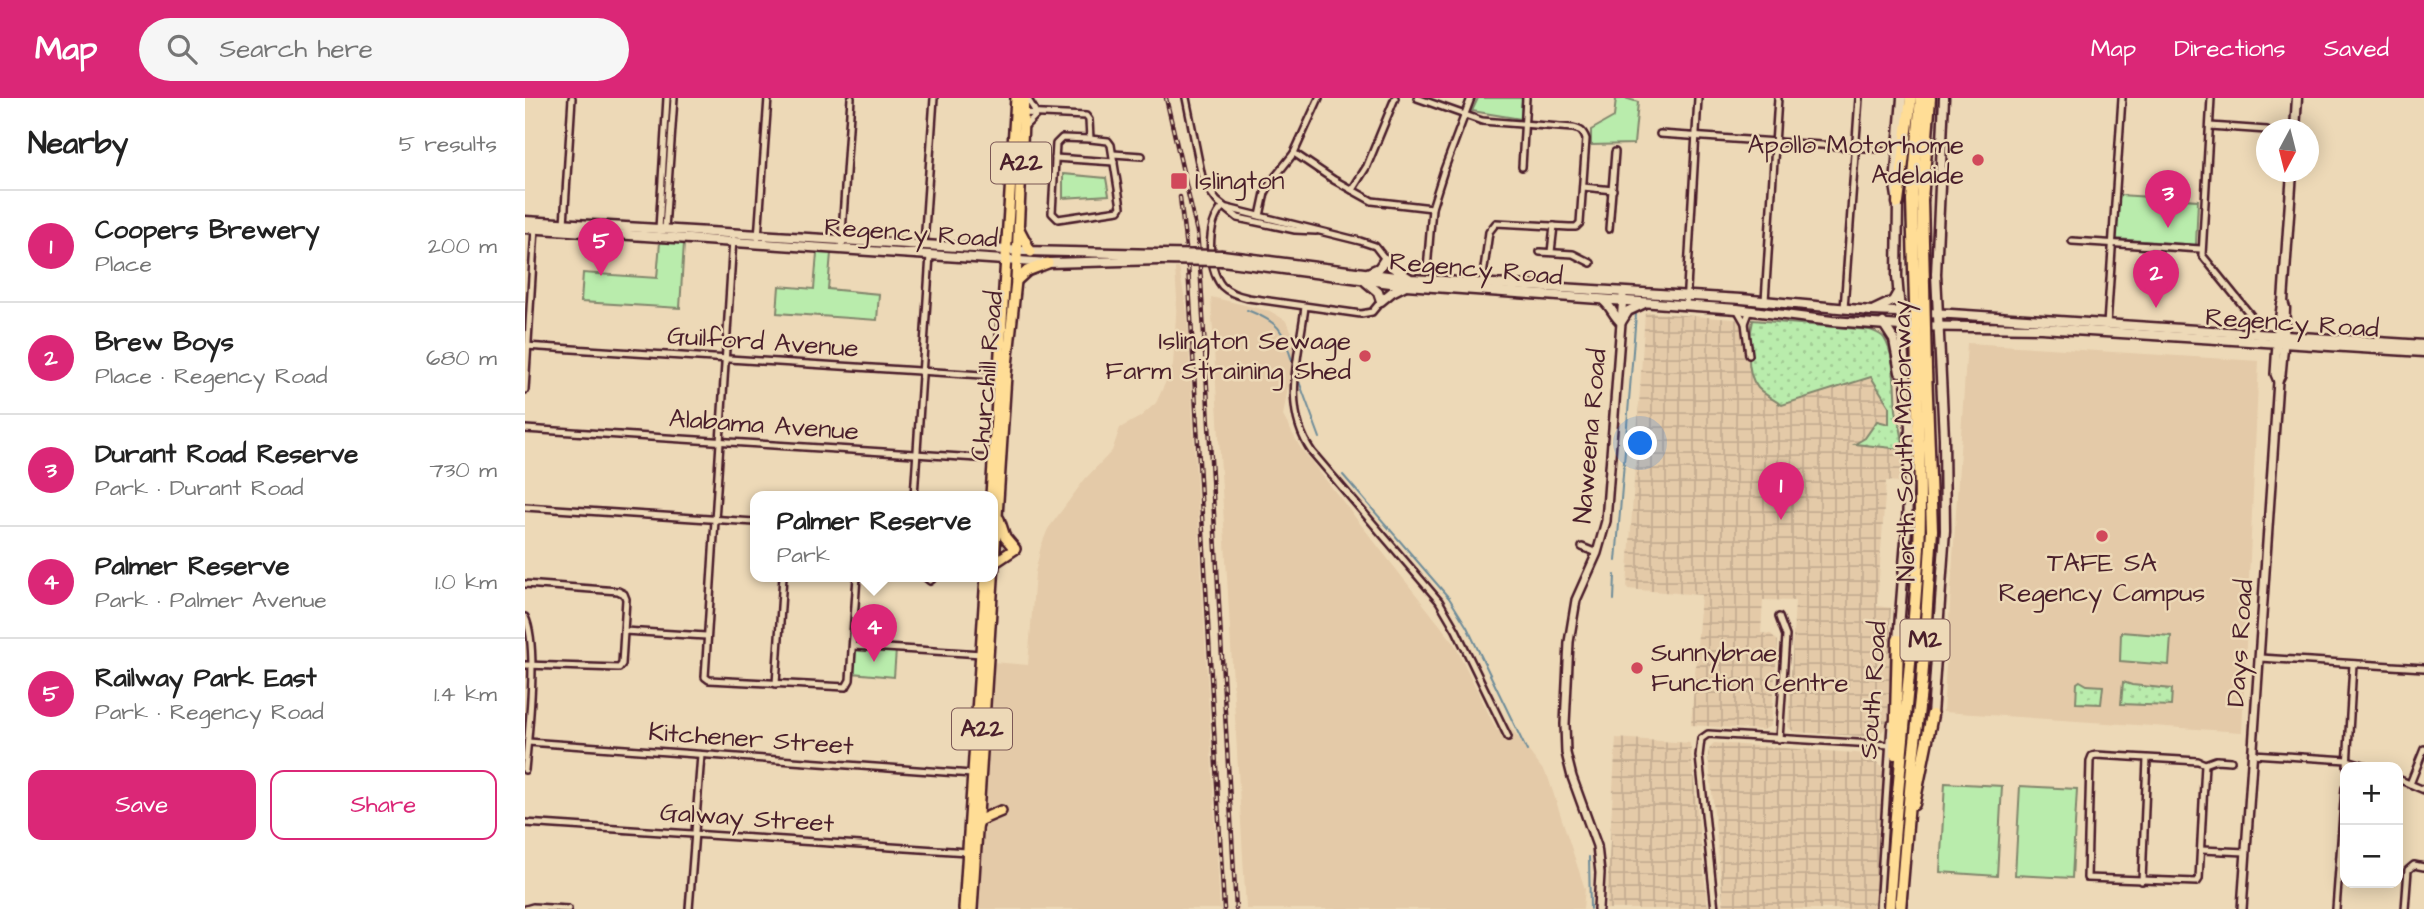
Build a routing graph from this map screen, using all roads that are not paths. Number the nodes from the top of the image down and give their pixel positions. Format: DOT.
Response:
graph roads {
  1 [pos="572,98"];
  2 [pos="667,98"];
  3 [pos="674,98"];
  4 [pos="768,98"];
  5 [pos="851,98"];
  6 [pos="934,98"];
  7 [pos="1016,98"];
  8 [pos="1026,98"];
  9 [pos="1186,98"];
  10 [pos="1319,98"];
  11 [pos="1395,98"];
  12 [pos="1417,98"];
  13 [pos="1471,98"];
  14 [pos="1526,98"];
  15 [pos="1699,98"];
  16 [pos="1778,98"];
  17 [pos="1859,98"];
  18 [pos="1902,98"];
  19 [pos="1910,98"];
  20 [pos="1921,98"];
  21 [pos="1930,98"];
  22 [pos="1944,98"];
  23 [pos="2122,98"];
  24 [pos="2211,98"];
  25 [pos="2297,98"];
  26 [pos="1019,113"];
  27 [pos="1037,114"];
  28 [pos="1465,115"];
  29 [pos="2296,119"];
  30 [pos="1525,125"];
  31 [pos="2210,126"];
  32 [pos="2256,129"];
  33 [pos="1023,130"];
  34 [pos="1660,134"];
  35 [pos="1696,136"];
  36 [pos="1090,139"];
  37 [pos="1775,142"];
  38 [pos="1856,147"];
  39 [pos="1879,149"];
  40 [pos="1615,152"];
  41 [pos="1294,153"];
  42 [pos="1113,154"];
  43 [pos="1142,156"];
  44 [pos="1055,158"];
  45 [pos="1114,162"];
  46 [pos="1522,167"];
  47 [pos="2291,182"];
  48 [pos="1583,187"];
  49 [pos="1352,190"];
  50 [pos="1613,190"];
  51 [pos="1917,200"];
  52 [pos="1898,203"];
  53 [pos="1223,207"];
  54 [pos="1433,208"];
  55 [pos="1259,218"];
  56 [pos="525,221"];
  57 [pos="1554,226"];
  58 [pos="564,227"];
  59 [pos="525,228"];
  60 [pos="535,228"];
  61 [pos="662,229"];
  62 [pos="1019,229"];
  63 [pos="1609,229"];
  64 [pos="733,237"];
  65 [pos="758,239"];
  66 [pos="2072,241"];
  67 [pos="841,244"];
  68 [pos="2113,244"];
  69 [pos="924,245"];
  70 [pos="2201,249"];
  71 [pos="1031,252"];
  72 [pos="1540,252"];
  73 [pos="1551,252"];
  74 [pos="930,255"];
  75 [pos="1012,256"];
  76 [pos="1160,257"];
  77 [pos="1385,259"];
  78 [pos="1048,263"];
  79 [pos="1591,263"];
  80 [pos="1427,270"];
  81 [pos="1363,277"];
  82 [pos="1016,281"];
  83 [pos="1408,282"];
  84 [pos="1482,287"];
  85 [pos="1573,293"];
  86 [pos="1898,293"];
  87 [pos="1686,296"];
  88 [pos="1623,297"];
  89 [pos="1938,297"];
  90 [pos="1741,299"];
  91 [pos="1603,300"];
  92 [pos="1381,301"];
  93 [pos="1765,301"];
  94 [pos="2283,302"];
  95 [pos="1646,303"];
  96 [pos="1686,306"];
  97 [pos="1305,307"];
  98 [pos="1737,309"];
  99 [pos="1845,309"];
  100 [pos="1751,310"];
  101 [pos="1871,311"];
  102 [pos="1899,313"];
  103 [pos="1939,314"];
  104 [pos="1951,314"];
  105 [pos="2279,319"];
  106 [pos="1621,322"];
  107 [pos="1745,323"];
  108 [pos="1883,323"];
  109 [pos="1901,326"];
  110 [pos="1974,327"];
  111 [pos="1939,328"];
  112 [pos="2106,328"];
  113 [pos="2257,333"];
  114 [pos="2280,339"];
  115 [pos="2424,345"];
  116 [pos="526,346"];
  117 [pos="1939,349"];
  118 [pos="2424,352"];
  119 [pos="1749,355"];
  120 [pos="725,359"];
  121 [pos="1922,371"];
  122 [pos="922,372"];
  123 [pos="998,376"];
  124 [pos="525,390"];
  125 [pos="1910,427"];
  126 [pos="525,429"];
  127 [pos="719,442"];
  128 [pos="917,455"];
  129 [pos="997,460"];
  130 [pos="914,491"];
  131 [pos="992,491"];
  132 [pos="997,491"];
  133 [pos="527,506"];
  134 [pos="998,517"];
  135 [pos="713,520"];
  136 [pos="750,522"];
  137 [pos="1582,547"];
  138 [pos="1597,553"];
  139 [pos="998,560"];
  140 [pos="783,582"];
  141 [pos="857,582"];
  142 [pos="986,582"];
  143 [pos="992,582"];
  144 [pos="525,584"];
  145 [pos="525,617"];
  146 [pos="1779,617"];
  147 [pos="624,631"];
  148 [pos="706,636"];
  149 [pos="1898,640"];
  150 [pos="853,646"];
  151 [pos="984,654"];
  152 [pos="2260,658"];
  153 [pos="2353,664"];
  154 [pos="528,665"];
  155 [pos="2424,668"];
  156 [pos="776,684"];
  157 [pos="1932,715"];
  158 [pos="1507,737"];
  159 [pos="1779,738"];
  160 [pos="528,743"];
  161 [pos="1890,745"];
  162 [pos="2424,749"];
  163 [pos="2253,754"];
  164 [pos="701,755"];
  165 [pos="2147,759"];
  166 [pos="2231,761"];
  167 [pos="2347,762"];
  168 [pos="2340,763"];
  169 [pos="2205,764"];
  170 [pos="525,770"];
  171 [pos="972,774"];
  172 [pos="2403,781"];
  173 [pos="2410,784"];
  174 [pos="2424,790"];
  175 [pos="1001,811"];
  176 [pos="1894,817"];
  177 [pos="525,823"];
  178 [pos="2342,825"];
  179 [pos="977,826"];
  180 [pos="694,834"];
  181 [pos="1906,837"];
  182 [pos="2201,850"];
  183 [pos="967,852"];
  184 [pos="2246,852"];
  185 [pos="2424,867"];
  186 [pos="2142,881"];
  187 [pos="526,909"];
  188 [pos="568,909"];
  189 [pos="690,909"];
  190 [pos="964,909"];
  191 [pos="972,909"];
  192 [pos="1598,909"];
  193 [pos="1715,909"];
  194 [pos="1879,909"];
  195 [pos="1888,909"];
  196 [pos="1900,909"];
  197 [pos="2242,909"];
  198 [pos="2336,909"];
  199 [pos="2405,909"];
  1 -- 58 [label="street"];
  2 -- 61 [label="street"];
  3 -- 61 [label="street"];
  4 -- 65 [label="street"];
  5 -- 67 [label="street"];
  6 -- 69 [label="street"];
  7 -- 26 [label="main road, Churchill Road / A22"];
  8 -- 26 [label="main road, Churchill Road / A22"];
  8 -- 27 [label="street"];
  9 -- 53 [label="street"];
  10 -- 41 [label="street"];
  11 -- 49 [label="street"];
  12 -- 28 [label="street"];
  13 -- 28 [label="street"];
  14 -- 30 [label="street"];
  15 -- 35 [label="street"];
  16 -- 37 [label="street"];
  17 -- 38 [label="street"];
  18 -- 52 [label="main road, South Road"];
  19 -- 52 [label="highway"];
  20 -- 51 [label="highway, North South Motorway / M2"];
  21 -- 51 [label="highway, North South Motorway / M2"];
  22 -- 89 [label="main road"];
  23 -- 68 [label="street"];
  24 -- 31 [label="street"];
  25 -- 29 [label="main road"];
  26 -- 27 [label="street"];
  26 -- 33 [label="main road, Churchill Road / A22"];
  26 -- 75 [label="main road, Churchill Road / A22"];
  27 -- 33 [label="street"];
  27 -- 36 [label="street"];
  28 -- 30 [label="street"];
  28 -- 54 [label="street"];
  30 -- 46 [label="street"];
  30 -- 48 [label="street"];
  31 -- 32 [label="street"];
  31 -- 70 [label="street"];
  33 -- 62 [label="main road, Churchill Road / A22"];
  34 -- 35 [label="street"];
  35 -- 37 [label="street"];
  35 -- 87 [label="street"];
  36 -- 42 [label="street"];
  36 -- 44 [label="street"];
  37 -- 38 [label="street"];
  37 -- 93 [label="street"];
  38 -- 39 [label="street"];
  38 -- 99 [label="street"];
  40 -- 50 [label="street"];
  41 -- 49 [label="street"];
  41 -- 55 [label="street"];
  42 -- 43 [label="street"];
  42 -- 45 [label="street"];
  44 -- 45 [label="street"];
  44 -- 45 [label="street"];
  47 -- 94 [label="main road, Days Road"];
  48 -- 50 [label="street"];
  48 -- 57 [label="street"];
  49 -- 54 [label="street"];
  50 -- 63 [label="street"];
  51 -- 121 [label="highway, North South Motorway / M2, bridge"];
  52 -- 86 [label="main road, South Road"];
  53 -- 55 [label="street"];
  53 -- 97 [label="street"];
  54 -- 80 [label="street"];
  55 -- 77 [label="street"];
  56 -- 58 [label="main road, Regency Road"];
  57 -- 73 [label="street"];
  57 -- 84 [label="street"];
  58 -- 60 [label="main road, Regency Road"];
  58 -- 61 [label="main road, Regency Road"];
  58 -- 64 [label="main road, Regency Road"];
  59 -- 60 [label="main road, Regency Road"];
  60 -- 116 [label="street"];
  61 -- 64 [label="main road, Regency Road"];
  62 -- 71 [label="main road"];
  62 -- 75 [label="main road, Churchill Road / A22"];
  64 -- 65 [label="main road, Regency Road"];
  64 -- 120 [label="street"];
  65 -- 67 [label="main road, Regency Road"];
  66 -- 68 [label="street"];
  67 -- 69 [label="main road, Regency Road"];
  67 -- 74 [label="main road, Regency Road"];
  68 -- 70 [label="street"];
  68 -- 112 [label="street"];
  69 -- 75 [label="main road, Regency Road"];
  70 -- 113 [label="street"];
  71 -- 75 [label="main road, Regency Road"];
  71 -- 76 [label="main road, Regency Road"];
  72 -- 73 [label="street"];
  73 -- 79 [label="street"];
  74 -- 75 [label="main road, Regency Road"];
  74 -- 122 [label="street"];
  75 -- 78 [label="main road, Regency Road"];
  75 -- 82 [label="main road, Churchill Road / A22"];
  75 -- 123 [label="main road, Churchill Road / A22"];
  76 -- 78 [label="main road, Regency Road"];
  76 -- 81 [label="main road, Regency Road, bridge"];
  77 -- 81 [label="main road"];
  77 -- 83 [label="main road"];
  78 -- 82 [label="main road"];
  81 -- 83 [label="main road, Regency Road"];
  81 -- 92 [label="main road"];
  82 -- 129 [label="main road, Churchill Road / A22"];
  83 -- 84 [label="main road, Regency Road"];
  83 -- 92 [label="main road"];
  84 -- 85 [label="main road, Regency Road"];
  85 -- 88 [label="main road, Regency Road"];
  85 -- 91 [label="main road, Regency Road"];
  86 -- 101 [label="main road"];
  86 -- 102 [label="main road, South Road"];
  87 -- 88 [label="main road, Regency Road"];
  87 -- 90 [label="main road, Regency Road"];
  87 -- 96 [label="street"];
  88 -- 91 [label="main road, Regency Road"];
  88 -- 95 [label="main road, Regency Road"];
  88 -- 106 [label="street, Naweena Road"];
  89 -- 103 [label="main road"];
  89 -- 104 [label="main road"];
  90 -- 93 [label="main road, Regency Road"];
  90 -- 100 [label="main road"];
  91 -- 106 [label="main road"];
  92 -- 97 [label="street"];
  93 -- 99 [label="main road, Regency Road"];
  94 -- 105 [label="main road, Days Road"];
  94 -- 114 [label="main road, Days Road"];
  95 -- 96 [label="main road, Regency Road"];
  95 -- 106 [label="main road"];
  96 -- 98 [label="main road, Regency Road"];
  97 -- 158 [label="street"];
  98 -- 100 [label="main road, Regency Road"];
  98 -- 107 [label="street"];
  99 -- 101 [label="main road, Regency Road"];
  100 -- 107 [label="street"];
  100 -- 108 [label="main road, Regency Road"];
  101 -- 102 [label="main road, Regency Road"];
  102 -- 103 [label="main road, Regency Road"];
  102 -- 109 [label="main road, South Road"];
  103 -- 104 [label="main road, Regency Road"];
  103 -- 111 [label="main road"];
  104 -- 112 [label="main road, Regency Road"];
  105 -- 113 [label="main road"];
  105 -- 114 [label="main road, Days Road"];
  106 -- 138 [label="street, Naweena Road"];
  107 -- 119 [label="street"];
  108 -- 109 [label="main road, Regency Road"];
  108 -- 125 [label="main road"];
  109 -- 111 [label="main road, Regency Road"];
  109 -- 125 [label="main road, South Road"];
  110 -- 111 [label="main road, Regency Road"];
  110 -- 112 [label="main road, Regency Road"];
  110 -- 117 [label="main road"];
  111 -- 117 [label="main road"];
  112 -- 113 [label="main road, Regency Road"];
  112 -- 114 [label="main road, Regency Road"];
  113 -- 114 [label="main road, Regency Road"];
  114 -- 115 [label="main road, Regency Road"];
  114 -- 118 [label="main road, Regency Road"];
  114 -- 152 [label="street, Days Road"];
  116 -- 120 [label="street, Guilford Avenue"];
  116 -- 124 [label="street"];
  117 -- 157 [label="main road, M2"];
  120 -- 122 [label="street, Guilford Avenue"];
  120 -- 127 [label="street"];
  121 -- 176 [label="highway, North South Motorway / M2"];
  121 -- 181 [label="highway, North South Motorway / M2"];
  122 -- 123 [label="street, Guilford Avenue"];
  122 -- 128 [label="street"];
  123 -- 129 [label="main road, Churchill Road / A22"];
  125 -- 149 [label="main road, South Road"];
  126 -- 127 [label="street, Alabama Avenue"];
  127 -- 128 [label="street, Alabama Avenue"];
  127 -- 135 [label="street"];
  128 -- 129 [label="street, Alabama Avenue"];
  128 -- 130 [label="street"];
  129 -- 131 [label="main road, Churchill Road / A22"];
  129 -- 132 [label="main road, Churchill Road / A22"];
  133 -- 135 [label="street"];
  134 -- 139 [label="main road"];
  135 -- 136 [label="street"];
  135 -- 148 [label="street"];
  137 -- 138 [label="street"];
  138 -- 192 [label="street, Naweena Road"];
  140 -- 156 [label="street"];
  141 -- 150 [label="street"];
  142 -- 151 [label="main road, Churchill Road / A22"];
  143 -- 151 [label="main road, Churchill Road / A22"];
  144 -- 147 [label="street"];
  145 -- 154 [label="street"];
  146 -- 159 [label="street"];
  147 -- 148 [label="street"];
  147 -- 154 [label="street"];
  148 -- 156 [label="street"];
  149 -- 161 [label="street, South Road"];
  149 -- 176 [label="highway"];
  150 -- 151 [label="street"];
  150 -- 156 [label="street"];
  151 -- 171 [label="main road, Churchill Road / A22"];
  151 -- 179 [label="main road, Churchill Road / A22"];
  152 -- 153 [label="street"];
  152 -- 163 [label="street, Days Road"];
  153 -- 155 [label="street"];
  153 -- 167 [label="street"];
  154 -- 160 [label="street"];
  157 -- 181 [label="highway, M2"];
  159 -- 161 [label="street"];
  159 -- 193 [label="street"];
  160 -- 164 [label="street, Kitchener Street"];
  160 -- 170 [label="street"];
  161 -- 194 [label="street, South Road"];
  162 -- 173 [label="street"];
  163 -- 168 [label="street"];
  163 -- 184 [label="street, Days Road"];
  164 -- 171 [label="street, Kitchener Street"];
  164 -- 180 [label="street"];
  165 -- 169 [label="street"];
  165 -- 186 [label="street"];
  165 -- 186 [label="street"];
  166 -- 169 [label="street"];
  169 -- 182 [label="street"];
  171 -- 183 [label="main road, Churchill Road / A22"];
  172 -- 173 [label="street"];
  173 -- 174 [label="street"];
  175 -- 179 [label="main road"];
  176 -- 195 [label="highway, North South Motorway / M2"];
  177 -- 180 [label="street, Galway Street"];
  178 -- 198 [label="street"];
  179 -- 191 [label="main road, Churchill Road / A22"];
  180 -- 183 [label="street, Galway Street"];
  180 -- 189 [label="street"];
  181 -- 196 [label="highway, North South Motorway / M2"];
  182 -- 184 [label="street"];
  182 -- 186 [label="street"];
  183 -- 190 [label="main road, Churchill Road / A22"];
  184 -- 197 [label="street, Days Road"];
  185 -- 199 [label="street"];
  187 -- 188 [label="street"];
}
